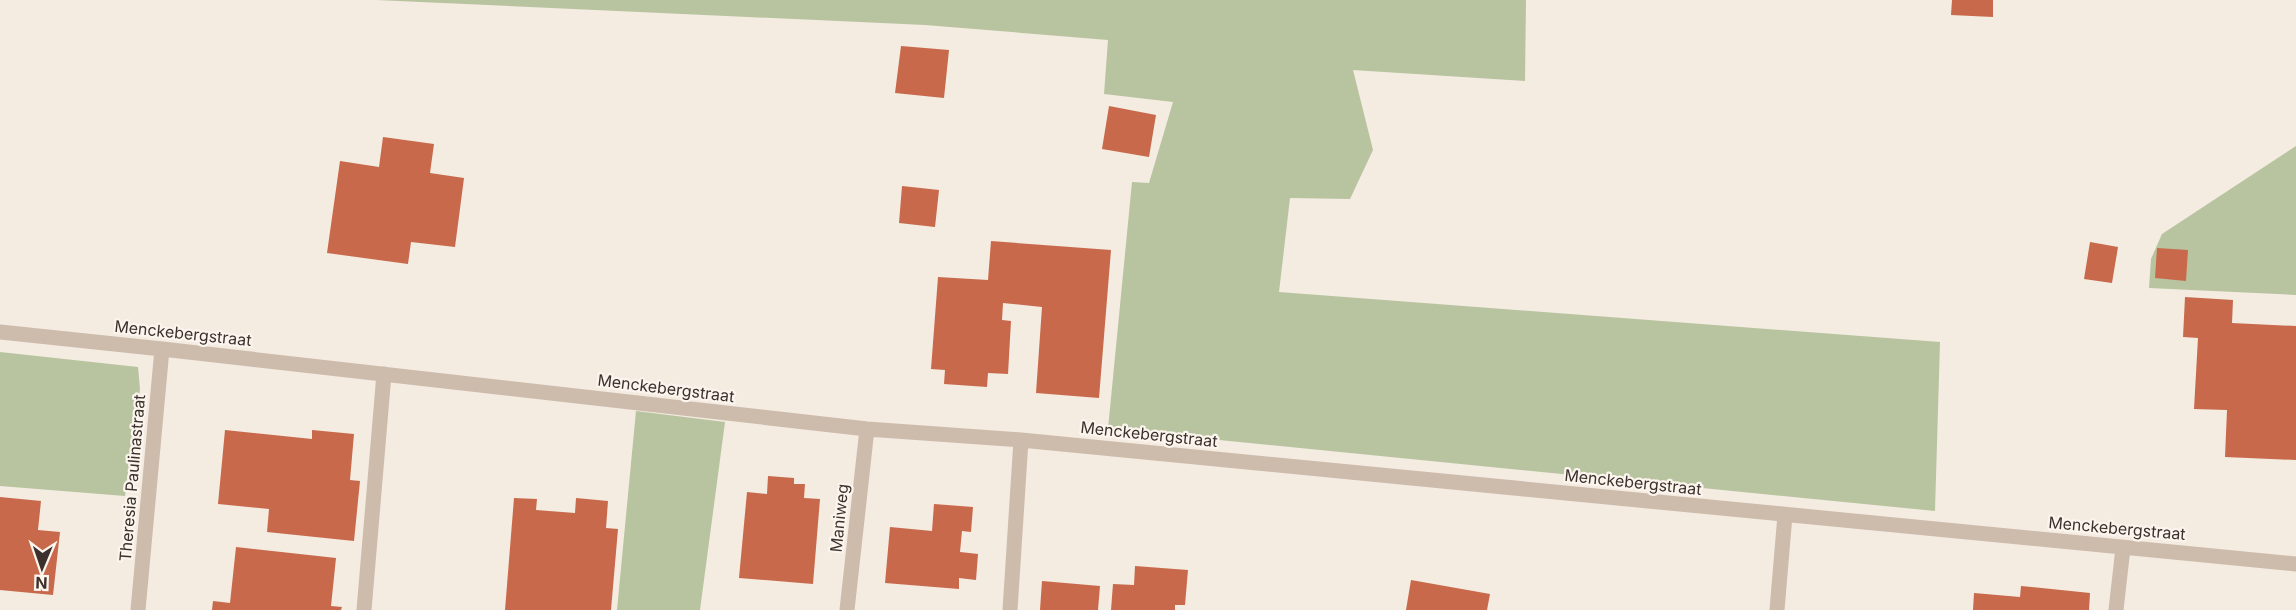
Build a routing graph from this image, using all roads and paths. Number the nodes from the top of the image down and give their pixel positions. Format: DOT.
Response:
graph roads {
  1 [pos="0,332"];
  2 [pos="162,349"];
  3 [pos="384,374"];
  4 [pos="867,429"];
  5 [pos="1021,440"];
  6 [pos="1785,515"];
  7 [pos="2123,548"];
  8 [pos="2296,564"];
  9 [pos="138,610"];
  10 [pos="364,610"];
  11 [pos="847,610"];
  12 [pos="1010,610"];
  13 [pos="1777,610"];
  14 [pos="2116,610"];
  1 -- 2 [label="street, Menckebergstraat"];
  2 -- 3 [label="street, Menckebergstraat"];
  2 -- 9 [label="street, Theresia Paulinastraat"];
  3 -- 4 [label="street, Menckebergstraat"];
  3 -- 10 [label="street"];
  4 -- 5 [label="street, Menckebergstraat"];
  4 -- 11 [label="street, Maniweg"];
  5 -- 6 [label="street, Menckebergstraat"];
  5 -- 12 [label="street"];
  6 -- 7 [label="street, Menckebergstraat"];
  6 -- 13 [label="street"];
  7 -- 8 [label="street, Menckebergstraat"];
  7 -- 14 [label="street"];
}
